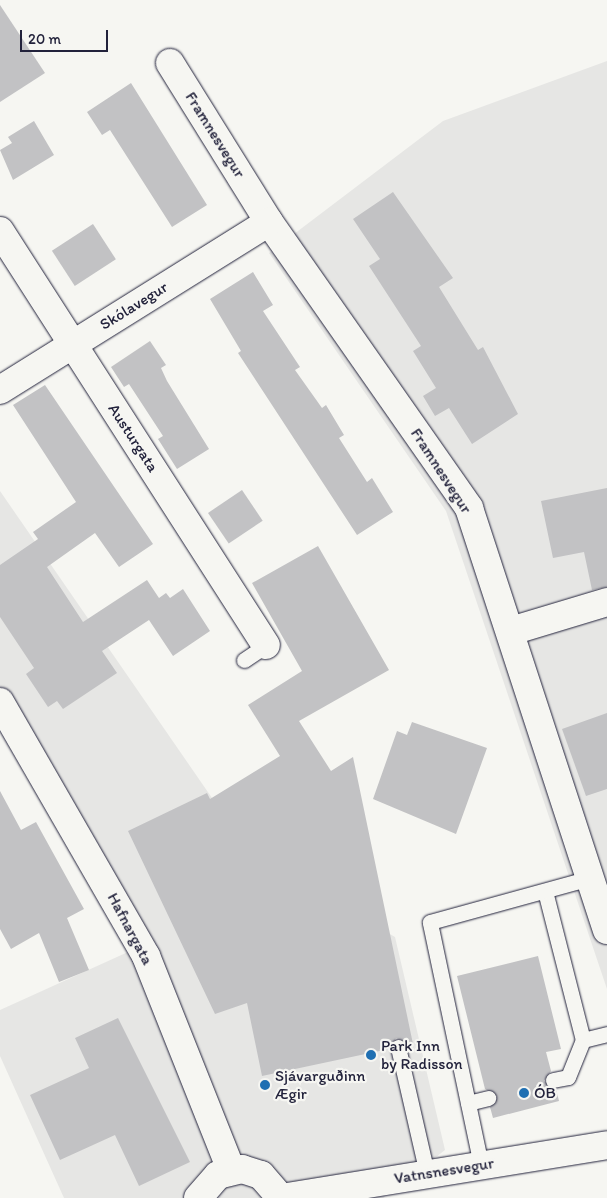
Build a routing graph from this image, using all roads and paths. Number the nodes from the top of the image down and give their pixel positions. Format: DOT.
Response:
graph roads {
  1 [pos="170,63"];
  2 [pos="269,222"];
  3 [pos="0,231"];
  4 [pos="72,345"];
  5 [pos="0,390"];
  6 [pos="607,602"];
  7 [pos="510,631"];
  8 [pos="266,645"];
  9 [pos="244,660"];
  10 [pos="0,702"];
  11 [pos="590,878"];
  12 [pos="545,890"];
  13 [pos="607,930"];
  14 [pos="607,1034"];
  15 [pos="583,1040"];
  16 [pos="398,1047"];
  17 [pos="553,1080"];
  18 [pos="488,1098"];
  19 [pos="468,1103"];
  20 [pos="607,1145"];
  21 [pos="481,1165"];
  22 [pos="232,1170"];
  23 [pos="427,1174"];
  24 [pos="198,1198"];
  25 [pos="281,1198"];
  1 -- 2 [label="street, Framnesvegur"];
  2 -- 4 [label="street, Skólavegur"];
  2 -- 7 [label="street, Framnesvegur"];
  3 -- 4 [label="street, Austurgata"];
  4 -- 5 [label="street, Skólavegur"];
  4 -- 8 [label="street, Austurgata"];
  6 -- 7 [label="street"];
  7 -- 11 [label="street, Framnesvegur"];
  8 -- 9 [label="lane"];
  10 -- 22 [label="street, Hafnargata"];
  11 -- 12 [label="lane"];
  11 -- 13 [label="street, Framnesvegur"];
  12 -- 15 [label="lane"];
  12 -- 19 [label="lane"];
  14 -- 15 [label="lane"];
  15 -- 17 [label="lane"];
  16 -- 23 [label="lane"];
  18 -- 19 [label="lane"];
  19 -- 21 [label="lane"];
  20 -- 21 [label="street, Vatnsnesvegur"];
  21 -- 23 [label="street, Vatnsnesvegur"];
  22 -- 24 [label="street"];
  22 -- 25 [label="street"];
  23 -- 25 [label="street, Vatnsnesvegur"];
}
